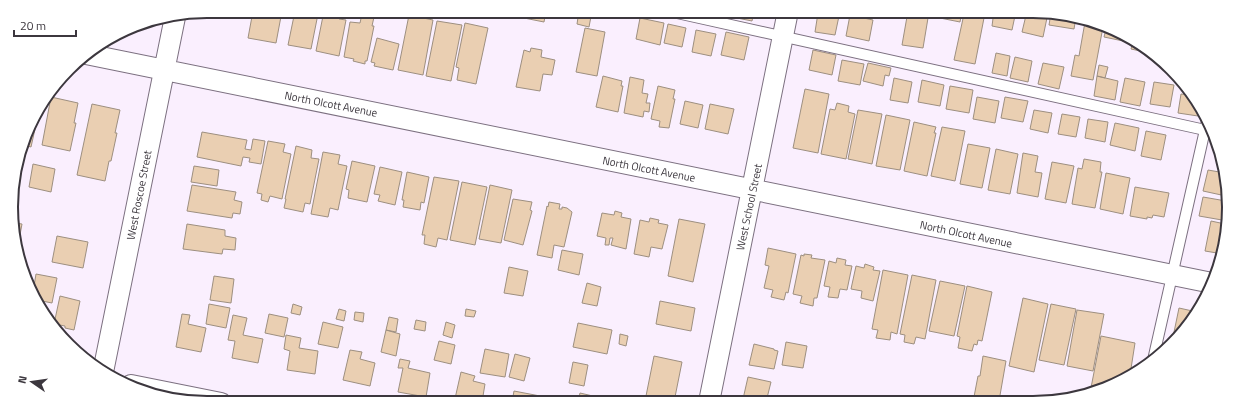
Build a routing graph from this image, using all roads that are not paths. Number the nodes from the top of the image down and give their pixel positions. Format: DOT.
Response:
graph roads {
  1 [pos="700,18"];
  2 [pos="787,18"];
  3 [pos="174,21"];
  4 [pos="783,36"];
  5 [pos="94,56"];
  6 [pos="164,70"];
  7 [pos="1204,125"];
  8 [pos="1205,128"];
  9 [pos="752,190"];
  10 [pos="1172,276"];
  11 [pos="1206,283"];
  12 [pos="1155,351"];
  13 [pos="104,366"];
  14 [pos="710,396"];
  1 -- 4 [label="lane"];
  2 -- 4 [label="street, West School Street"];
  3 -- 6 [label="street, West Roscoe Street"];
  4 -- 7 [label="lane"];
  4 -- 9 [label="street, West School Street"];
  5 -- 6 [label="street, North Olcott Avenue"];
  6 -- 9 [label="street, North Olcott Avenue"];
  6 -- 13 [label="street, West Roscoe Street"];
  8 -- 10 [label="lane"];
  9 -- 10 [label="street, North Olcott Avenue"];
  9 -- 14 [label="street, West School Street"];
  10 -- 11 [label="street, North Olcott Avenue"];
  10 -- 12 [label="lane"];
}
